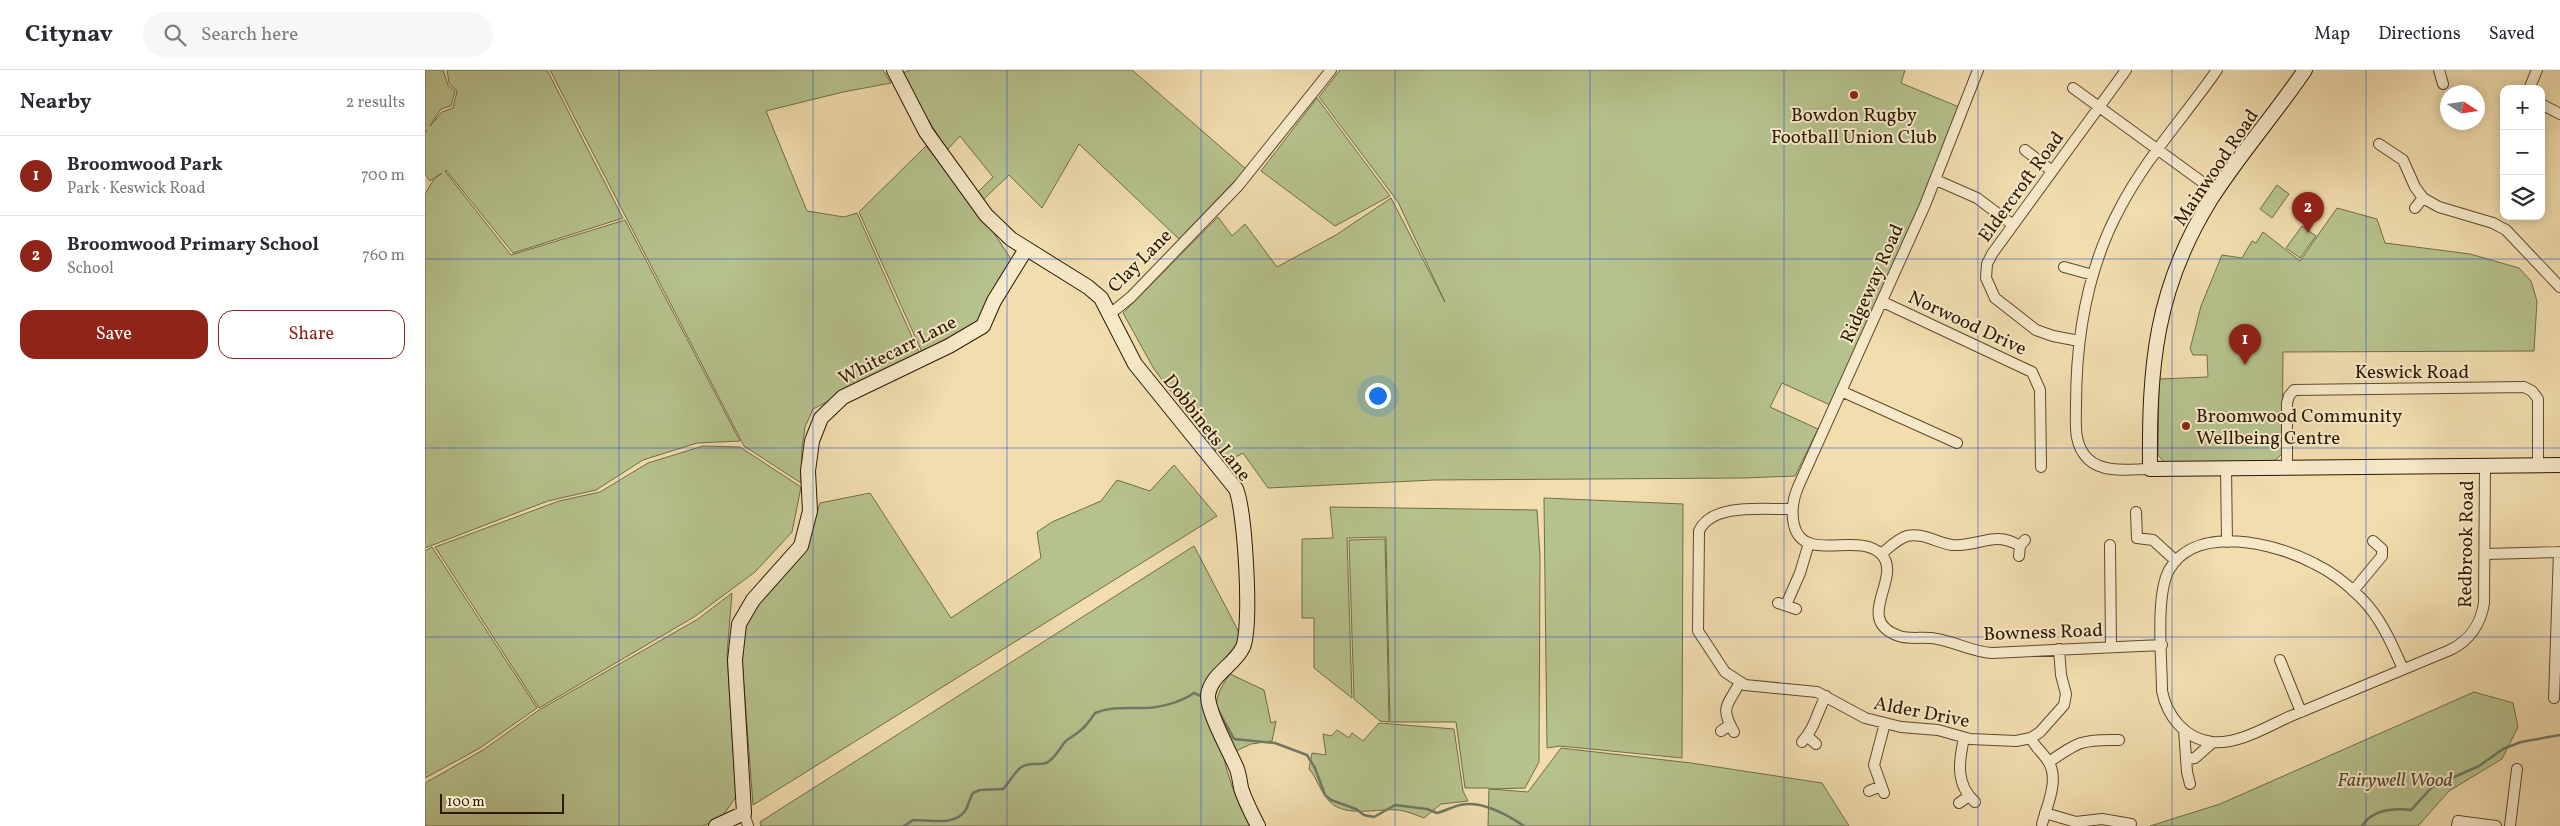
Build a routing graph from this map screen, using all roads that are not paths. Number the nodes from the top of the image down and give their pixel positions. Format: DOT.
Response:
graph roads {
  1 [pos="894,70"];
  2 [pos="1331,70"];
  3 [pos="1978,70"];
  4 [pos="2126,70"];
  5 [pos="2217,70"];
  6 [pos="2305,70"];
  7 [pos="2439,70"];
  8 [pos="2537,70"];
  9 [pos="2443,84"];
  10 [pos="2531,85"];
  11 [pos="2072,87"];
  12 [pos="2099,106"];
  13 [pos="2545,106"];
  14 [pos="2560,114"];
  15 [pos="2379,144"];
  16 [pos="2023,149"];
  17 [pos="2158,149"];
  18 [pos="2052,171"];
  19 [pos="1936,180"];
  20 [pos="2217,192"];
  21 [pos="2423,198"];
  22 [pos="2415,208"];
  23 [pos="2013,224"];
  24 [pos="1026,249"];
  25 [pos="2063,266"];
  26 [pos="2093,275"];
  27 [pos="2560,287"];
  28 [pos="1883,302"];
  29 [pos="1110,314"];
  30 [pos="2079,341"];
  31 [pos="1841,390"];
  32 [pos="1957,443"];
  33 [pos="2485,465"];
  34 [pos="2538,465"];
  35 [pos="2560,465"];
  36 [pos="2041,467"];
  37 [pos="2287,467"];
  38 [pos="2226,468"];
  39 [pos="2150,469"];
  40 [pos="1793,509"];
  41 [pos="2136,512"];
  42 [pos="2373,541"];
  43 [pos="2227,542"];
  44 [pos="1809,543"];
  45 [pos="2110,545"];
  46 [pos="2021,547"];
  47 [pos="2559,552"];
  48 [pos="1881,554"];
  49 [pos="2485,554"];
  50 [pos="2176,561"];
  51 [pos="2353,591"];
  52 [pos="1787,606"];
  53 [pos="2162,645"];
  54 [pos="2111,646"];
  55 [pos="2059,649"];
  56 [pos="2280,660"];
  57 [pos="2403,669"];
  58 [pos="1740,682"];
  59 [pos="2557,686"];
  60 [pos="1826,696"];
  61 [pos="2554,698"];
  62 [pos="2301,712"];
  63 [pos="1885,723"];
  64 [pos="2184,730"];
  65 [pos="1721,731"];
  66 [pos="1964,738"];
  67 [pos="2031,738"];
  68 [pos="2119,740"];
  69 [pos="2213,742"];
  70 [pos="1816,744"];
  71 [pos="2187,759"];
  72 [pos="2049,762"];
  73 [pos="2517,770"];
  74 [pos="2190,784"];
  75 [pos="1869,791"];
  76 [pos="1959,803"];
  77 [pos="2045,813"];
  78 [pos="746,819"];
  79 [pos="2042,824"];
  80 [pos="2131,824"];
  81 [pos="2120,825"];
  82 [pos="716,826"];
  83 [pos="1258,826"];
  84 [pos="2457,826"];
  85 [pos="2496,826"];
  86 [pos="2510,826"];
  1 -- 24 [label="street, Clay Lane"];
  2 -- 29 [label="street, Clay Lane"];
  3 -- 19 [label="street, Ridgeway Road"];
  4 -- 12 [label="street, Eldercroft Road"];
  5 -- 17 [label="street"];
  6 -- 20 [label="street, Mainwood Road"];
  7 -- 9 [label="street"];
  8 -- 10 [label="street"];
  11 -- 12 [label="street"];
  12 -- 17 [label="street"];
  12 -- 18 [label="street, Eldercroft Road"];
  13 -- 14 [label="street"];
  15 -- 21 [label="street"];
  16 -- 18 [label="street"];
  17 -- 20 [label="street"];
  17 -- 26 [label="street"];
  18 -- 23 [label="street, Eldercroft Road"];
  19 -- 23 [label="street"];
  19 -- 28 [label="street, Ridgeway Road"];
  20 -- 39 [label="street, Mainwood Road"];
  21 -- 22 [label="street"];
  21 -- 27 [label="street"];
  23 -- 30 [label="street, Eldercroft Road"];
  24 -- 29 [label="street, Clay Lane"];
  24 -- 78 [label="street, Whitecarr Lane"];
  25 -- 26 [label="street"];
  26 -- 30 [label="street"];
  28 -- 31 [label="street, Ridgeway Road"];
  28 -- 36 [label="street, Norwood Drive"];
  29 -- 83 [label="street, Dobbinets Lane"];
  30 -- 39 [label="street"];
  31 -- 32 [label="street"];
  31 -- 40 [label="street, Ridgeway Road"];
  33 -- 34 [label="street"];
  33 -- 37 [label="street"];
  33 -- 49 [label="street, Redbrook Road"];
  34 -- 35 [label="street"];
  34 -- 37 [label="street, Keswick Road"];
  37 -- 38 [label="street"];
  38 -- 39 [label="street"];
  38 -- 43 [label="street"];
  40 -- 44 [label="street"];
  40 -- 58 [label="street, Alder Drive"];
  41 -- 50 [label="street"];
  42 -- 51 [label="street"];
  43 -- 50 [label="street, Redbrook Road"];
  43 -- 51 [label="street, Redbrook Road"];
  44 -- 48 [label="street"];
  44 -- 52 [label="street"];
  45 -- 54 [label="street"];
  46 -- 48 [label="street"];
  47 -- 49 [label="street"];
  47 -- 59 [label="street"];
  48 -- 55 [label="street, Bowness Road"];
  49 -- 57 [label="street, Redbrook Road"];
  50 -- 53 [label="street, Redbrook Road"];
  51 -- 57 [label="street, Redbrook Road"];
  53 -- 54 [label="street, Bowness Road"];
  53 -- 64 [label="street, Redbrook Road"];
  54 -- 55 [label="street, Bowness Road"];
  55 -- 67 [label="street"];
  56 -- 62 [label="street"];
  57 -- 62 [label="street, Redbrook Road"];
  58 -- 60 [label="street, Alder Drive"];
  58 -- 65 [label="street"];
  59 -- 61 [label="street"];
  60 -- 63 [label="street, Alder Drive"];
  60 -- 70 [label="street"];
  62 -- 69 [label="street, Redbrook Road"];
  63 -- 66 [label="street, Alder Drive"];
  63 -- 75 [label="street"];
  64 -- 69 [label="street, Redbrook Road"];
  64 -- 71 [label="street"];
  66 -- 67 [label="street, Alder Drive"];
  66 -- 76 [label="street"];
  67 -- 72 [label="street"];
  68 -- 72 [label="street"];
  69 -- 71 [label="street"];
  71 -- 74 [label="street"];
  72 -- 77 [label="street"];
  73 -- 86 [label="street"];
  77 -- 79 [label="street"];
  77 -- 81 [label="street"];
  78 -- 82 [label="street"];
  80 -- 81 [label="street"];
  84 -- 85 [label="street"];
}
